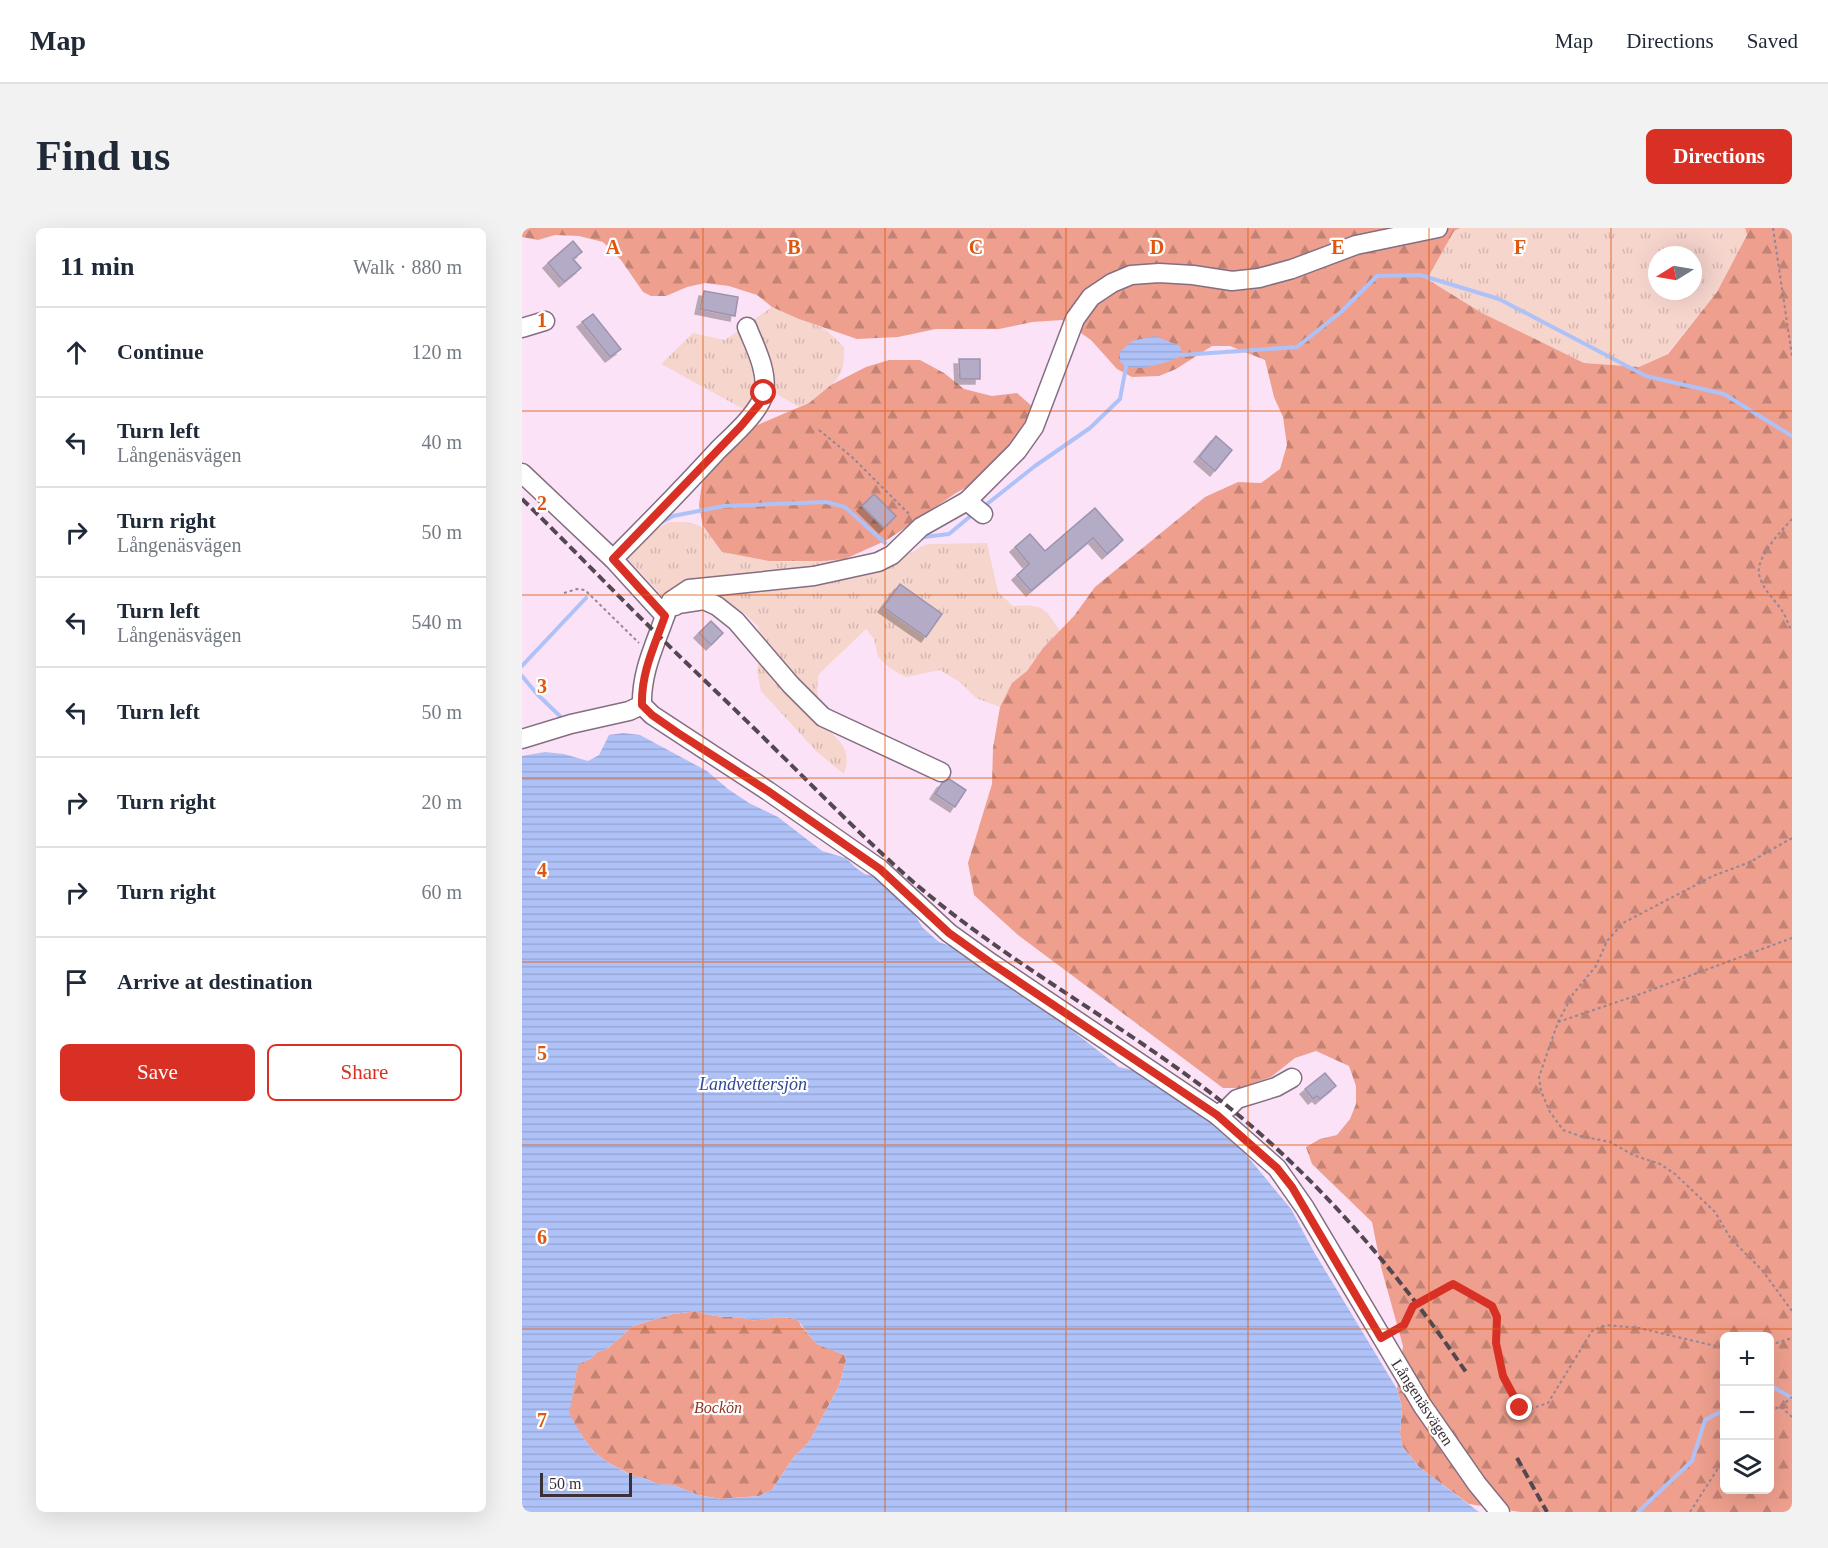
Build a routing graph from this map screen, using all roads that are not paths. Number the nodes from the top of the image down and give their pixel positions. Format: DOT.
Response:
graph roads {
  1 [pos="1438,228"];
  2 [pos="545,321"];
  3 [pos="747,327"];
  4 [pos="522,328"];
  5 [pos="522,474"];
  6 [pos="613,559"];
  7 [pos="665,616"];
  8 [pos="642,705"];
  9 [pos="522,739"];
  10 [pos="941,772"];
  11 [pos="1292,1078"];
  12 [pos="1217,1115"];
  13 [pos="1500,1512"];
  1 -- 7 [label="street"];
  2 -- 4 [label="street"];
  3 -- 6 [label="street"];
  5 -- 6 [label="street"];
  6 -- 7 [label="street"];
  7 -- 8 [label="street"];
  7 -- 10 [label="street"];
  8 -- 9 [label="street"];
  8 -- 12 [label="street, Långenäsvägen"];
  11 -- 12 [label="street"];
  12 -- 13 [label="street, Långenäsvägen"];
}
